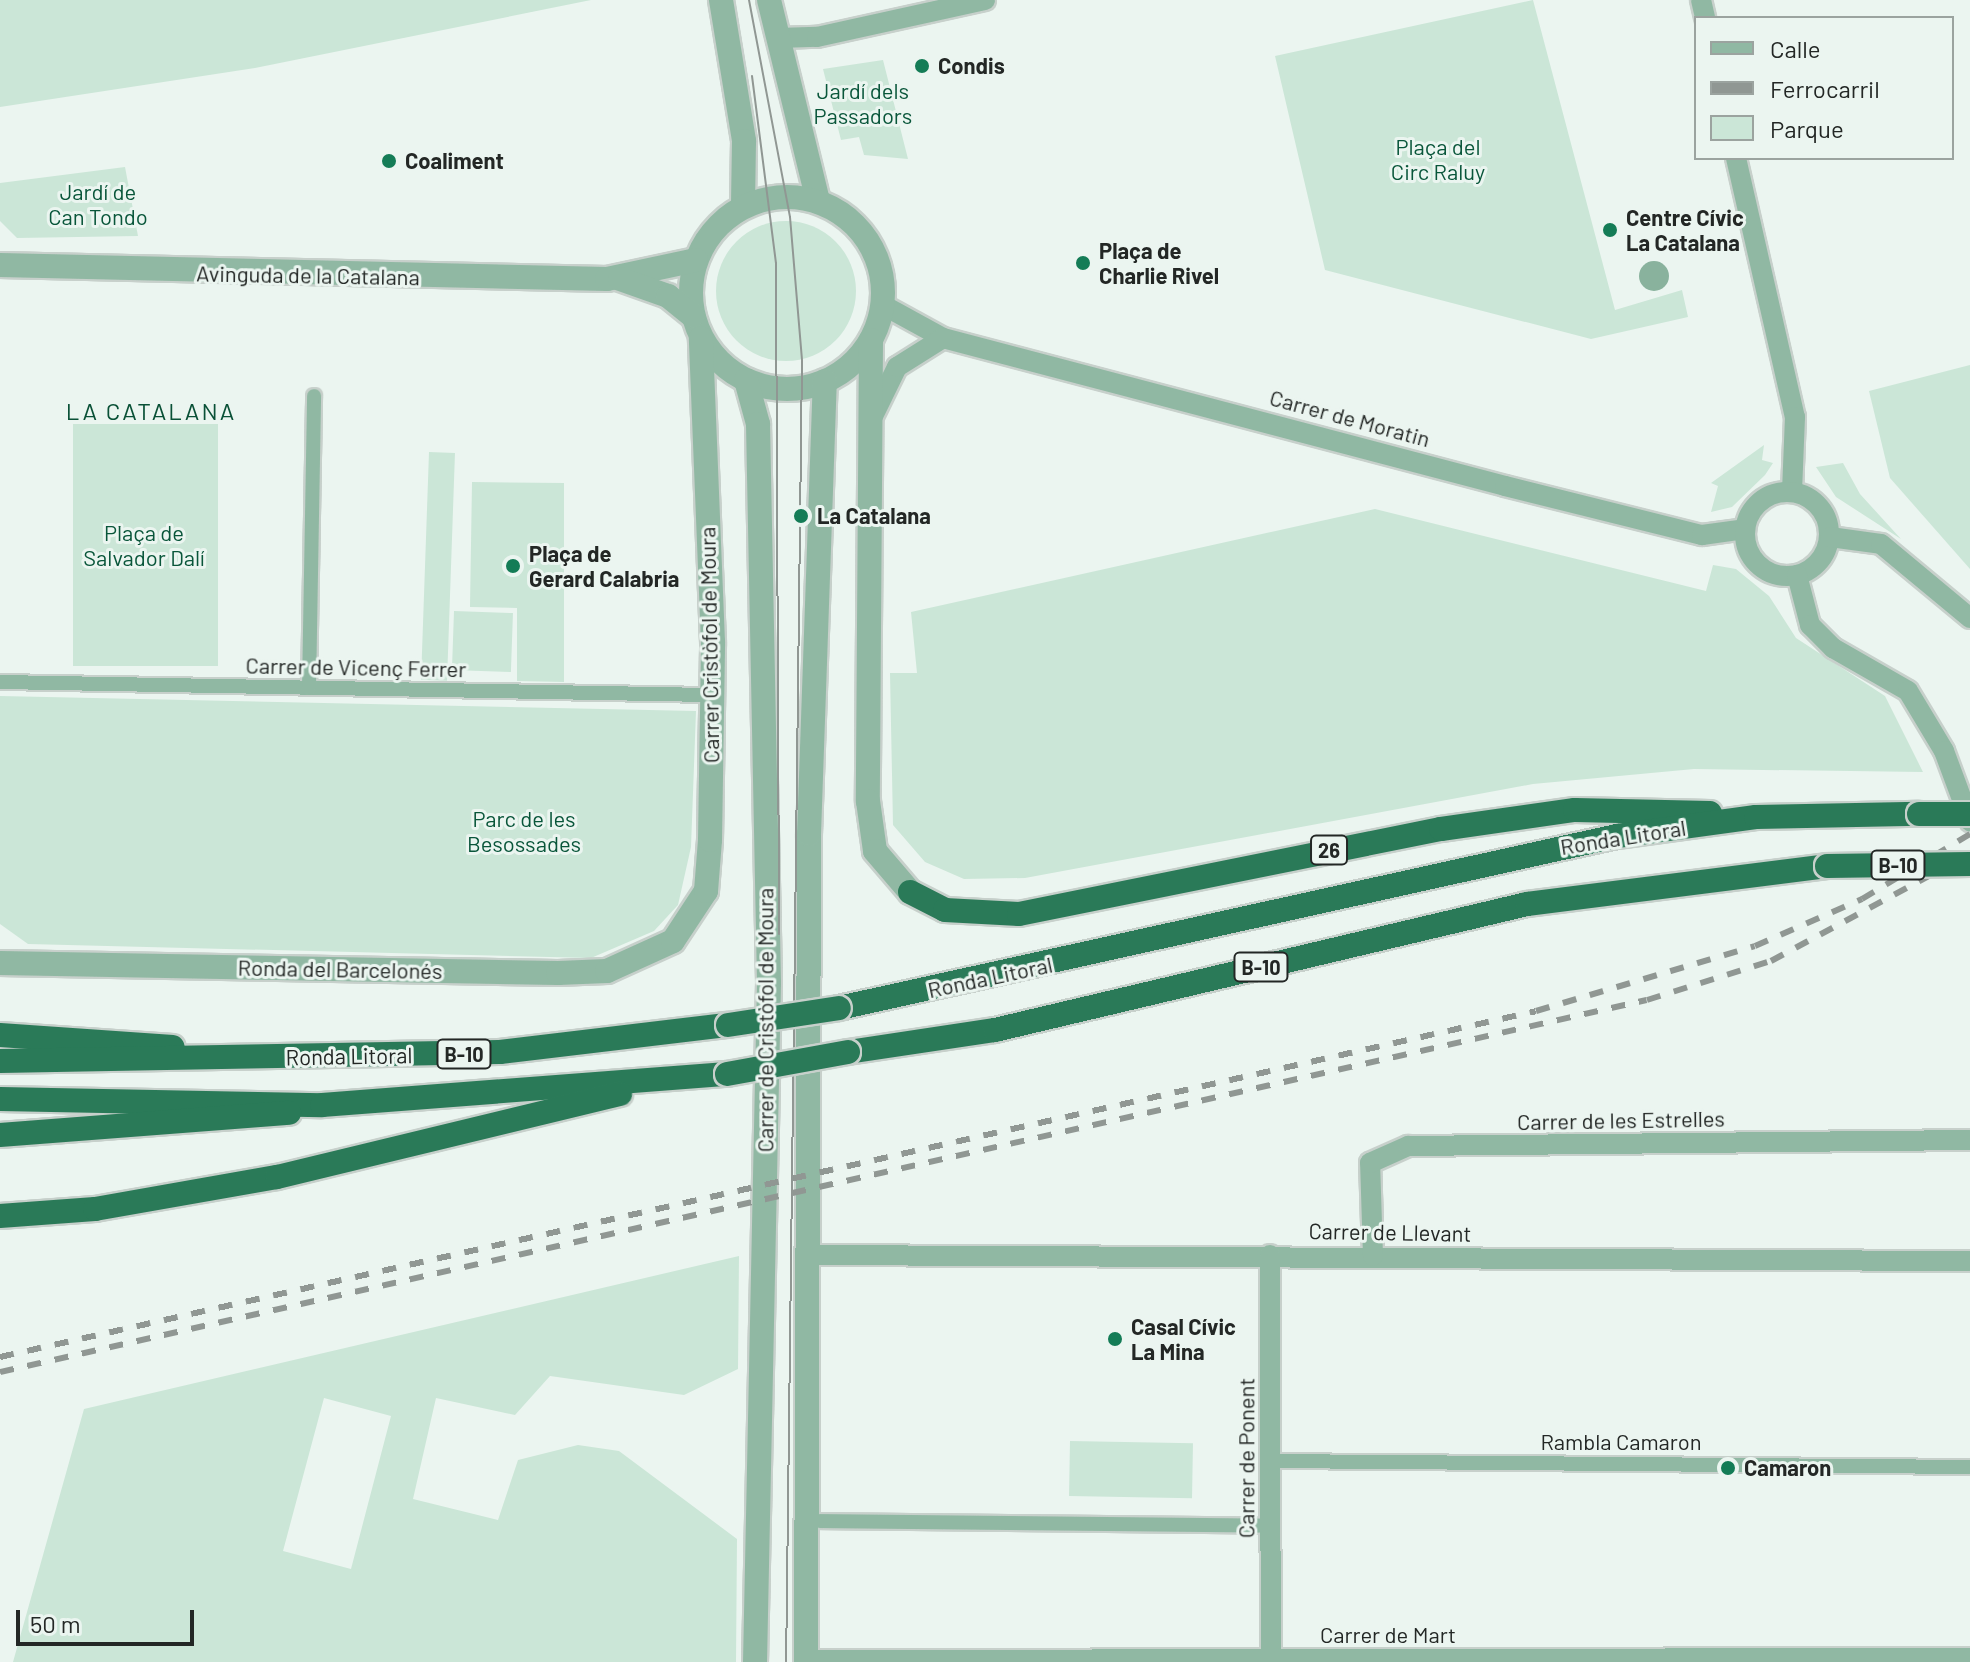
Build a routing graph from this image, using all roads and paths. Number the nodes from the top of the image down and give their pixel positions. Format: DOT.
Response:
graph roads {
  1 [pos="721,0"];
  2 [pos="769,0"];
  3 [pos="985,0"];
  4 [pos="779,38"];
  5 [pos="1736,160"];
  6 [pos="818,201"];
  7 [pos="743,207"];
  8 [pos="696,260"];
  9 [pos="0,265"];
  10 [pos="617,278"];
  11 [pos="883,305"];
  12 [pos="697,327"];
  13 [pos="943,338"];
  14 [pos="871,340"];
  15 [pos="746,380"];
  16 [pos="825,381"];
  17 [pos="314,396"];
  18 [pos="870,424"];
  19 [pos="1792,491"];
  20 [pos="1745,529"];
  21 [pos="1830,537"];
  22 [pos="1797,575"];
  23 [pos="1970,618"];
  24 [pos="0,682"];
  25 [pos="309,688"];
  26 [pos="712,695"];
  27 [pos="1970,814"];
  28 [pos="1756,817"];
  29 [pos="1970,821"];
  30 [pos="1970,864"];
  31 [pos="910,892"];
  32 [pos="673,941"];
  33 [pos="0,963"];
  34 [pos="8,1035"];
  35 [pos="227,1057"];
  36 [pos="6,1061"];
  37 [pos="653,1083"];
  38 [pos="9,1100"];
  39 [pos="322,1105"];
  40 [pos="8,1135"];
  41 [pos="1970,1140"];
  42 [pos="0,1216"];
  43 [pos="810,1255"];
  44 [pos="1270,1255"];
  45 [pos="1373,1256"];
  46 [pos="1970,1261"];
  47 [pos="1271,1461"];
  48 [pos="1970,1467"];
  49 [pos="820,1521"];
  50 [pos="1271,1526"];
  51 [pos="1970,1658"];
  52 [pos="1271,1660"];
  53 [pos="1651,1660"];
  54 [pos="806,1661"];
  55 [pos="755,1662"];
  1 -- 7 [label="street"];
  2 -- 4 [label="street"];
  3 -- 4 [label="street"];
  4 -- 6 [label="street"];
  5 -- 19 [label="street"];
  6 -- 7 [label="street"];
  6 -- 11 [label="street"];
  7 -- 8 [label="street"];
  8 -- 10 [label="street, Avinguda de la Catalana"];
  8 -- 12 [label="street"];
  9 -- 10 [label="street, Avinguda de la Catalana"];
  10 -- 12 [label="street, Avinguda de la Catalana"];
  11 -- 13 [label="street, Carrer de Moratin"];
  11 -- 14 [label="street"];
  12 -- 15 [label="street"];
  12 -- 26 [label="street, Carrer Cristòfol de Moura"];
  13 -- 18 [label="street"];
  13 -- 20 [label="street, Carrer de Moratin"];
  14 -- 16 [label="street"];
  14 -- 18 [label="street"];
  15 -- 16 [label="street"];
  15 -- 55 [label="street, Carrer de Cristòfol de Moura"];
  16 -- 43 [label="street, Carrer de Cristòfol de Moura"];
  17 -- 25 [label="street"];
  18 -- 31 [label="street"];
  19 -- 20 [label="street"];
  19 -- 21 [label="street"];
  20 -- 22 [label="street"];
  21 -- 22 [label="street"];
  21 -- 23 [label="street"];
  22 -- 29 [label="street"];
  24 -- 25 [label="street, Carrer de Vicenç Ferrer"];
  25 -- 26 [label="street, Carrer de Vicenç Ferrer"];
  26 -- 32 [label="street, Carrer Cristòfol de Moura"];
  27 -- 28 [label="highway, Ronda Litoral / B-10, bridge"];
  28 -- 31 [label="highway, 26"];
  28 -- 35 [label="highway, Ronda Litoral / B-10, bridge"];
  30 -- 37 [label="highway, Ronda Litoral / B-10, bridge"];
  32 -- 33 [label="street, Ronda del Barcelonés"];
  34 -- 35 [label="highway"];
  35 -- 36 [label="highway, Ronda Litoral / B-10"];
  37 -- 39 [label="highway, Ronda Litoral / B-10"];
  37 -- 42 [label="highway"];
  38 -- 39 [label="highway, Ronda Litoral / B-10"];
  39 -- 40 [label="highway"];
  41 -- 45 [label="street, Carrer de les Estrelles"];
  43 -- 44 [label="street, Carrer de Llevant"];
  43 -- 54 [label="street, Carrer de Cristòfol de Moura"];
  44 -- 45 [label="street, Carrer de Llevant"];
  44 -- 47 [label="street, Carrer de Ponent"];
  45 -- 46 [label="street, Carrer de Llevant"];
  47 -- 48 [label="street, Rambla Camaron"];
  47 -- 50 [label="street, Carrer de Ponent"];
  49 -- 50 [label="street"];
  50 -- 52 [label="street, Carrer de Ponent"];
  51 -- 53 [label="street, Carrer de Mart"];
  52 -- 53 [label="street, Carrer de Mart"];
  52 -- 54 [label="street, Carrer de Mart"];
}
